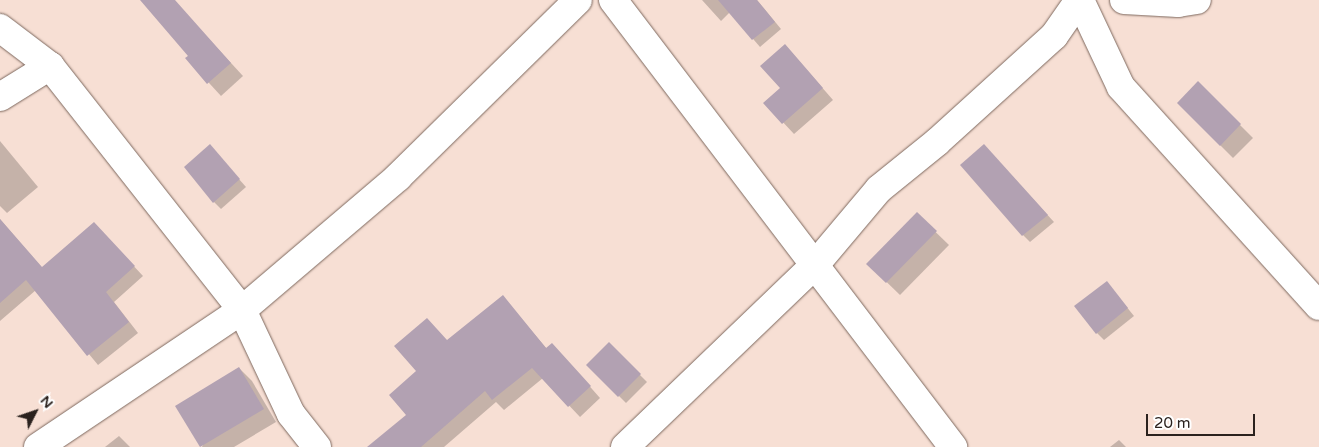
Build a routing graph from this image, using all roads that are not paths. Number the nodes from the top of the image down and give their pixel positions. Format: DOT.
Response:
graph roads {
  1 [pos="578,0"];
  2 [pos="613,0"];
  3 [pos="1079,0"];
  4 [pos="1124,0"];
  5 [pos="1197,0"];
  6 [pos="0,28"];
  7 [pos="50,66"];
  8 [pos="0,97"];
  9 [pos="815,265"];
  10 [pos="1319,306"];
  11 [pos="242,310"];
  12 [pos="38,447"];
  13 [pos="317,447"];
  14 [pos="625,447"];
  15 [pos="953,447"];
  1 -- 11 [label="street"];
  2 -- 9 [label="street"];
  3 -- 9 [label="street"];
  3 -- 10 [label="street"];
  4 -- 5 [label="street"];
  6 -- 7 [label="street"];
  7 -- 8 [label="street"];
  7 -- 11 [label="street"];
  9 -- 14 [label="street"];
  9 -- 15 [label="street"];
  11 -- 12 [label="street"];
  11 -- 13 [label="street"];
}
